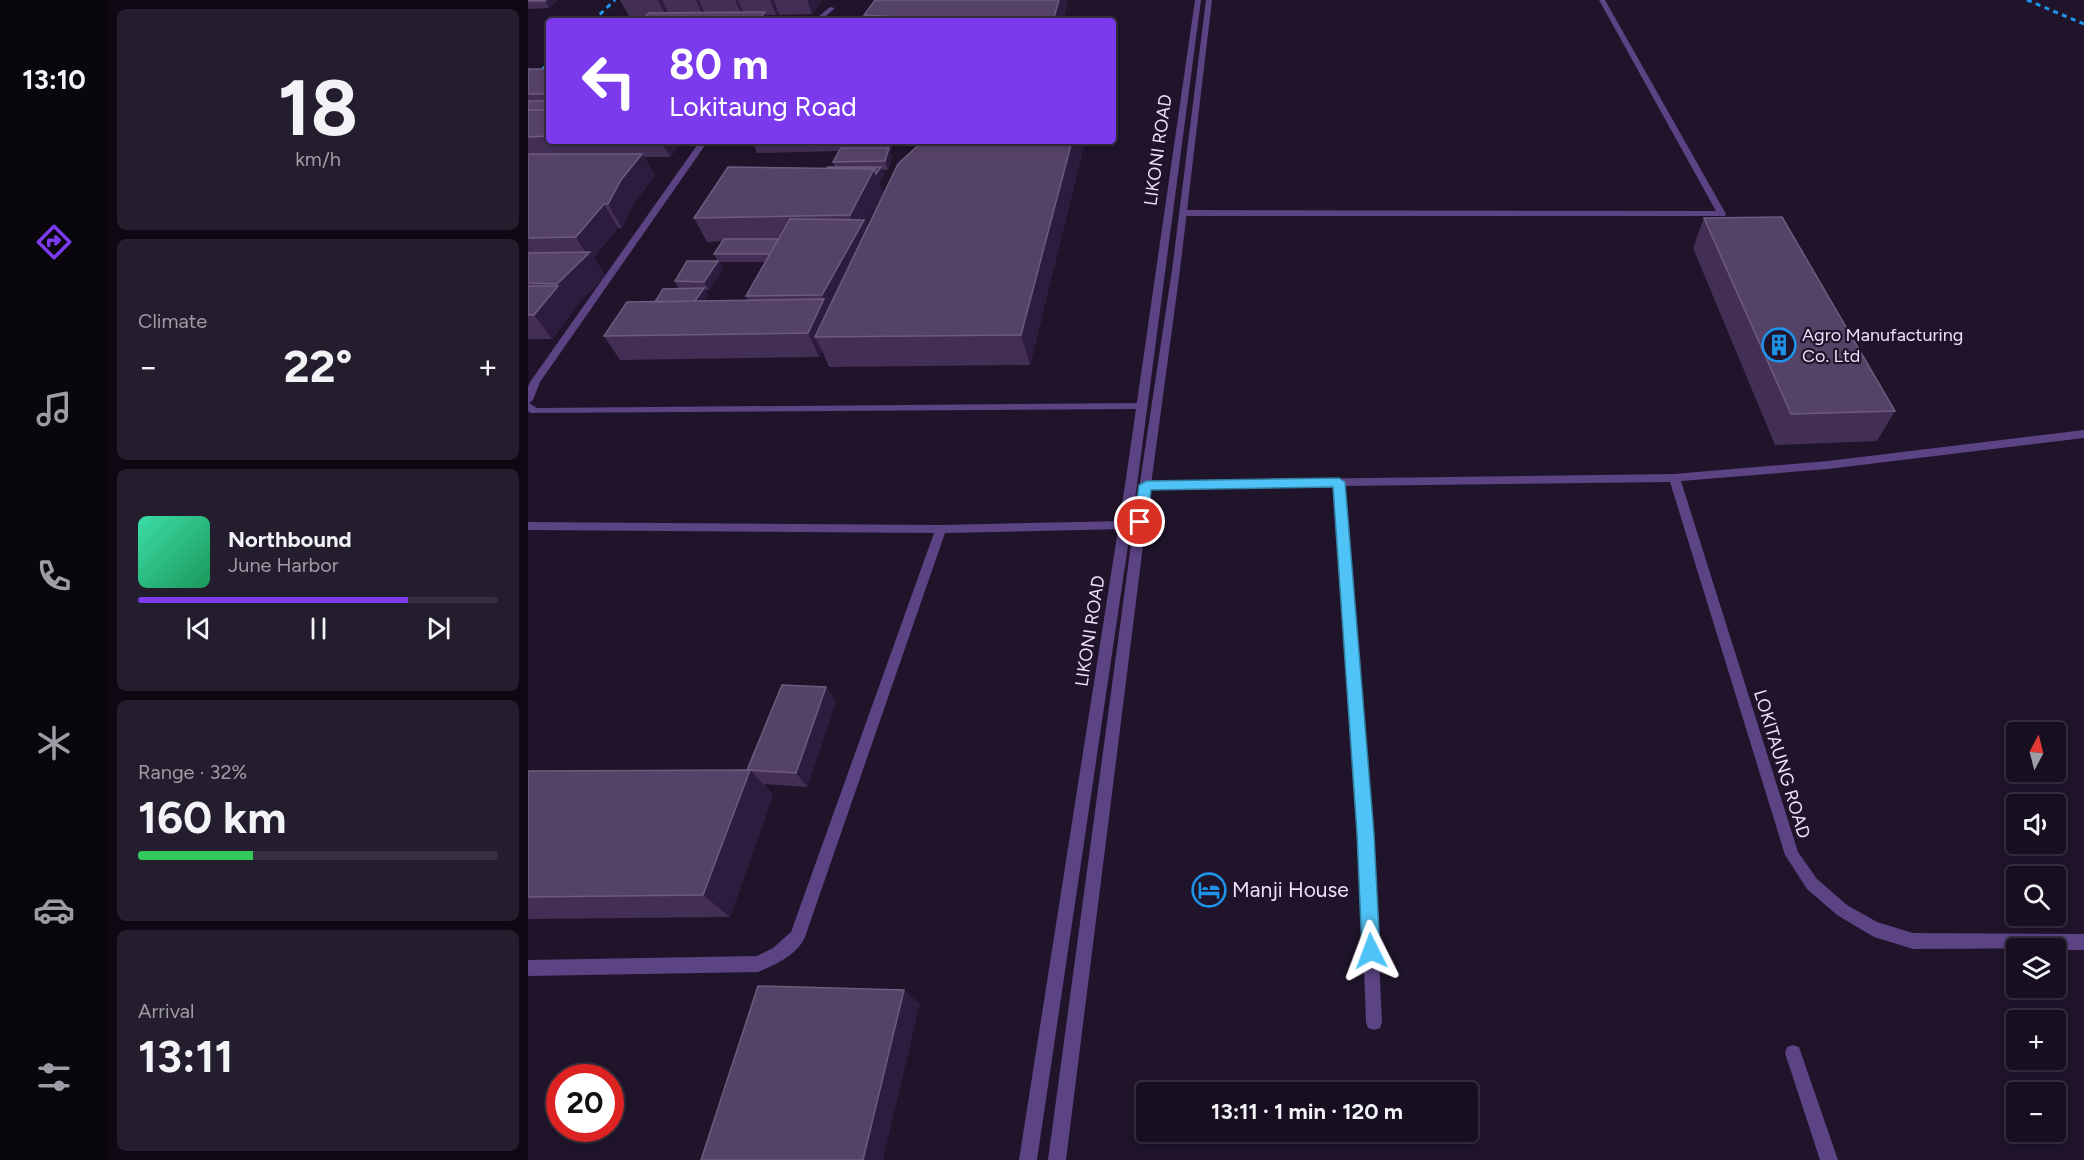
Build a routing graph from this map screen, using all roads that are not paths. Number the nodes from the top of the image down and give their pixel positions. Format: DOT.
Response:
graph roads {
  1 [pos="1198,0"];
  2 [pos="1209,0"];
  3 [pos="1602,0"];
  4 [pos="832,8"];
  5 [pos="820,18"];
  6 [pos="702,144"];
  7 [pos="1168,213"];
  8 [pos="1183,213"];
  9 [pos="528,400"];
  10 [pos="528,405"];
  11 [pos="1142,406"];
  12 [pos="2084,434"];
  13 [pos="1674,478"];
  14 [pos="1339,482"];
  15 [pos="1146,485"];
  16 [pos="1125,525"];
  17 [pos="528,526"];
  18 [pos="941,528"];
  19 [pos="2084,942"];
  20 [pos="528,968"];
  21 [pos="1374,1022"];
  22 [pos="1793,1053"];
  23 [pos="1028,1160"];
  24 [pos="1057,1160"];
  25 [pos="1829,1160"];
  1 -- 7 [label="street, LIKONI ROAD"];
  2 -- 8 [label="street, LIKONI ROAD"];
  3 -- 8 [label="street"];
  4 -- 5 [label="street"];
  6 -- 9 [label="street"];
  7 -- 8 [label="street"];
  7 -- 11 [label="street, LIKONI ROAD"];
  8 -- 15 [label="street, LIKONI ROAD"];
  10 -- 11 [label="street"];
  11 -- 16 [label="street, LIKONI ROAD"];
  12 -- 13 [label="street"];
  13 -- 14 [label="street"];
  13 -- 19 [label="street, LOKITAUNG ROAD"];
  14 -- 15 [label="street"];
  14 -- 21 [label="street"];
  15 -- 24 [label="street, LIKONI ROAD"];
  16 -- 18 [label="street"];
  16 -- 23 [label="street, LIKONI ROAD"];
  17 -- 18 [label="street"];
  18 -- 20 [label="street"];
  22 -- 25 [label="street"];
}
